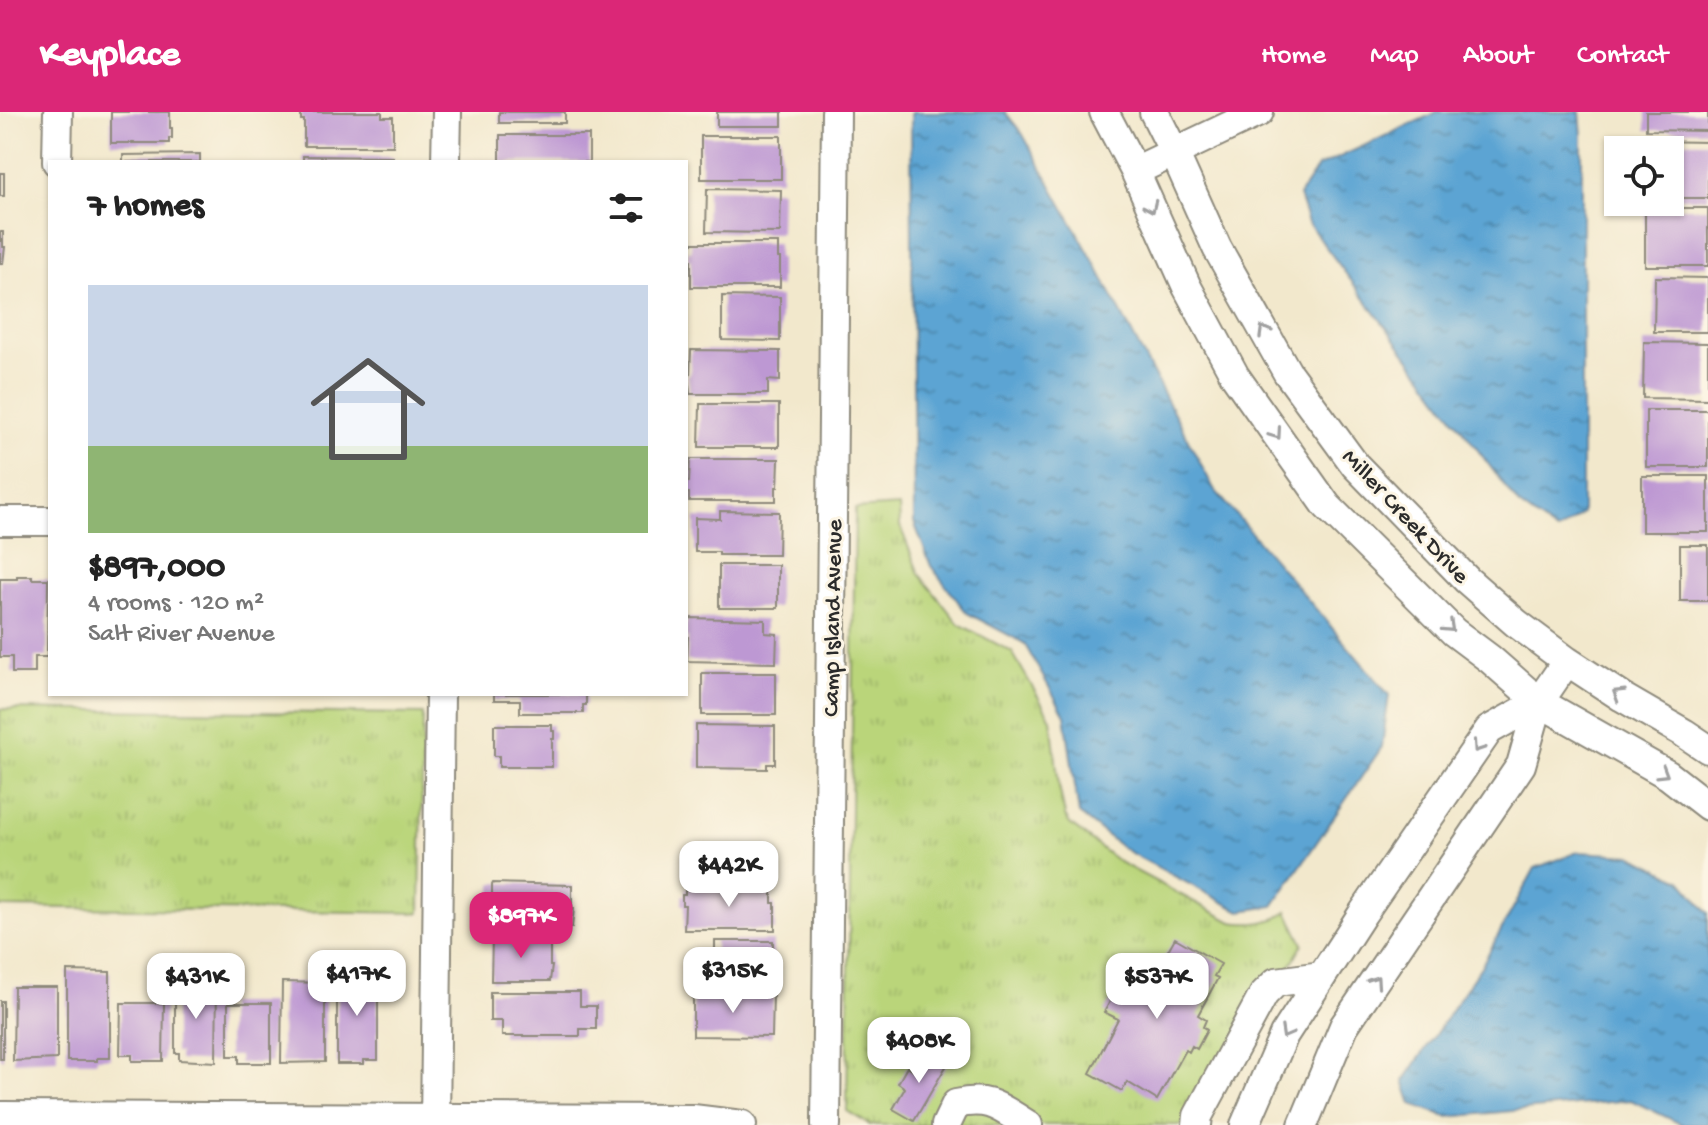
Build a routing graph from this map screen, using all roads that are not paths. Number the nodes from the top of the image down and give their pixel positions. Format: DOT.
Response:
graph roads {
  1 [pos="58,112"];
  2 [pos="447,112"];
  3 [pos="836,112"];
  4 [pos="1104,112"];
  5 [pos="1154,112"];
  6 [pos="1259,112"];
  7 [pos="1174,152"];
  8 [pos="57,160"];
  9 [pos="446,160"];
  10 [pos="1135,171"];
  11 [pos="0,521"];
  12 [pos="48,521"];
  13 [pos="1567,661"];
  14 [pos="440,696"];
  15 [pos="1539,702"];
  16 [pos="1708,749"];
  17 [pos="1708,806"];
  18 [pos="1322,976"];
  19 [pos="0,1116"];
  20 [pos="46,1121"];
  21 [pos="435,1121"];
  22 [pos="742,1125"];
  23 [pos="826,1125"];
  24 [pos="946,1125"];
  25 [pos="1028,1125"];
  26 [pos="1197,1125"];
  27 [pos="1245,1125"];
  28 [pos="1303,1125"];
  1 -- 8 [label="street"];
  2 -- 9 [label="street"];
  3 -- 23 [label="street, Camp Island Avenue"];
  4 -- 10 [label="street, Miller Creek Drive"];
  5 -- 7 [label="street, Miller Creek Drive"];
  6 -- 7 [label="street"];
  7 -- 10 [label="street"];
  13 -- 7 [label="street, Miller Creek Drive, one-way"];
  10 -- 15 [label="street, Miller Creek Drive, one-way"];
  11 -- 12 [label="street"];
  13 -- 15 [label="street"];
  16 -- 13 [label="street, Miller Creek Drive, one-way"];
  14 -- 21 [label="street"];
  15 -- 17 [label="street, Miller Creek Drive, one-way"];
  15 -- 18 [label="street, one-way"];
  28 -- 15 [label="street, one-way"];
  18 -- 26 [label="street"];
  18 -- 27 [label="street, one-way"];
  19 -- 20 [label="street"];
  20 -- 21 [label="street"];
  21 -- 22 [label="street"];
  24 -- 25 [label="street"];
}
